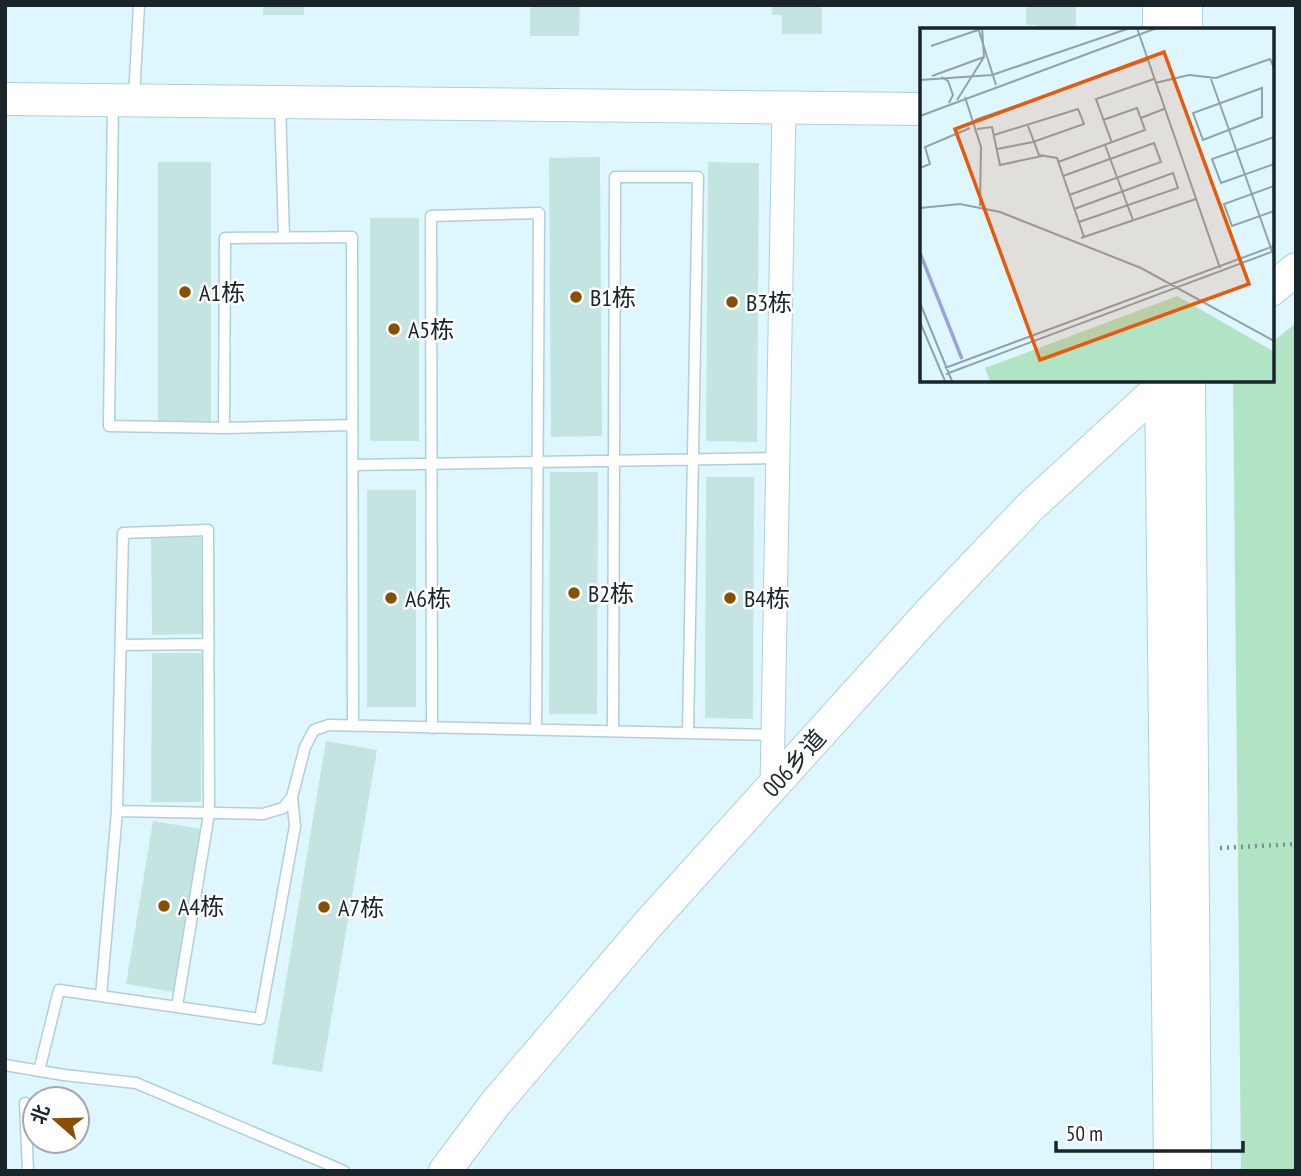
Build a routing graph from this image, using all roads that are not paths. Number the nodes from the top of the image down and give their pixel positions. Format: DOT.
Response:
graph roads {
  1 [pos="139,5"];
  2 [pos="1159,5"];
  3 [pos="1186,5"];
  4 [pos="1159,28"];
  5 [pos="1186,28"];
  6 [pos="5,99"];
  7 [pos="123,100"];
  8 [pos="280,102"];
  9 [pos="784,107"];
  10 [pos="920,109"];
  11 [pos="284,237"];
  12 [pos="1296,269"];
  13 [pos="1273,288"];
  14 [pos="1169,382"];
  15 [pos="1170,382"];
  16 [pos="1170,382"];
  17 [pos="352,425"];
  18 [pos="224,428"];
  19 [pos="778,458"];
  20 [pos="693,460"];
  21 [pos="614,461"];
  22 [pos="538,462"];
  23 [pos="432,464"];
  24 [pos="352,465"];
  25 [pos="208,644"];
  26 [pos="121,645"];
  27 [pos="352,726"];
  28 [pos="432,727"];
  29 [pos="536,730"];
  30 [pos="613,732"];
  31 [pos="688,733"];
  32 [pos="772,735"];
  33 [pos="772,788"];
  34 [pos="292,797"];
  35 [pos="117,811"];
  36 [pos="209,814"];
  37 [pos="101,996"];
  38 [pos="177,1006"];
  39 [pos="5,1065"];
  40 [pos="39,1071"];
  41 [pos="344,1171"];
  42 [pos="445,1171"];
  43 [pos="1170,1171"];
  44 [pos="1195,1171"];
  1 -- 7 [label="lane"];
  2 -- 4 [label="street"];
  3 -- 5 [label="street"];
  6 -- 7 [label="street"];
  7 -- 8 [label="street"];
  7 -- 18 [label="lane"];
  8 -- 9 [label="street"];
  8 -- 11 [label="lane"];
  9 -- 10 [label="street"];
  9 -- 19 [label="street"];
  11 -- 17 [label="lane"];
  11 -- 18 [label="lane"];
  12 -- 13 [label="street"];
  14 -- 33 [label="street, 006乡道"];
  15 -- 44 [label="street"];
  16 -- 43 [label="street"];
  17 -- 18 [label="lane"];
  17 -- 24 [label="lane"];
  19 -- 20 [label="lane"];
  19 -- 32 [label="street"];
  20 -- 21 [label="lane"];
  20 -- 21 [label="lane"];
  20 -- 31 [label="lane"];
  21 -- 22 [label="lane"];
  21 -- 30 [label="lane"];
  22 -- 23 [label="lane"];
  22 -- 23 [label="lane"];
  22 -- 29 [label="lane"];
  23 -- 24 [label="lane"];
  23 -- 28 [label="lane"];
  24 -- 27 [label="lane"];
  25 -- 26 [label="lane"];
  25 -- 26 [label="lane"];
  25 -- 36 [label="lane"];
  26 -- 35 [label="lane"];
  27 -- 28 [label="lane"];
  27 -- 34 [label="lane"];
  28 -- 29 [label="lane"];
  29 -- 30 [label="lane"];
  30 -- 31 [label="lane"];
  31 -- 32 [label="lane"];
  32 -- 33 [label="street"];
  33 -- 42 [label="street, 006乡道"];
  34 -- 36 [label="lane"];
  34 -- 38 [label="lane"];
  35 -- 36 [label="lane"];
  35 -- 37 [label="lane"];
  36 -- 38 [label="lane"];
  37 -- 38 [label="lane"];
  37 -- 40 [label="lane"];
  39 -- 40 [label="lane"];
  40 -- 41 [label="lane"];
}
